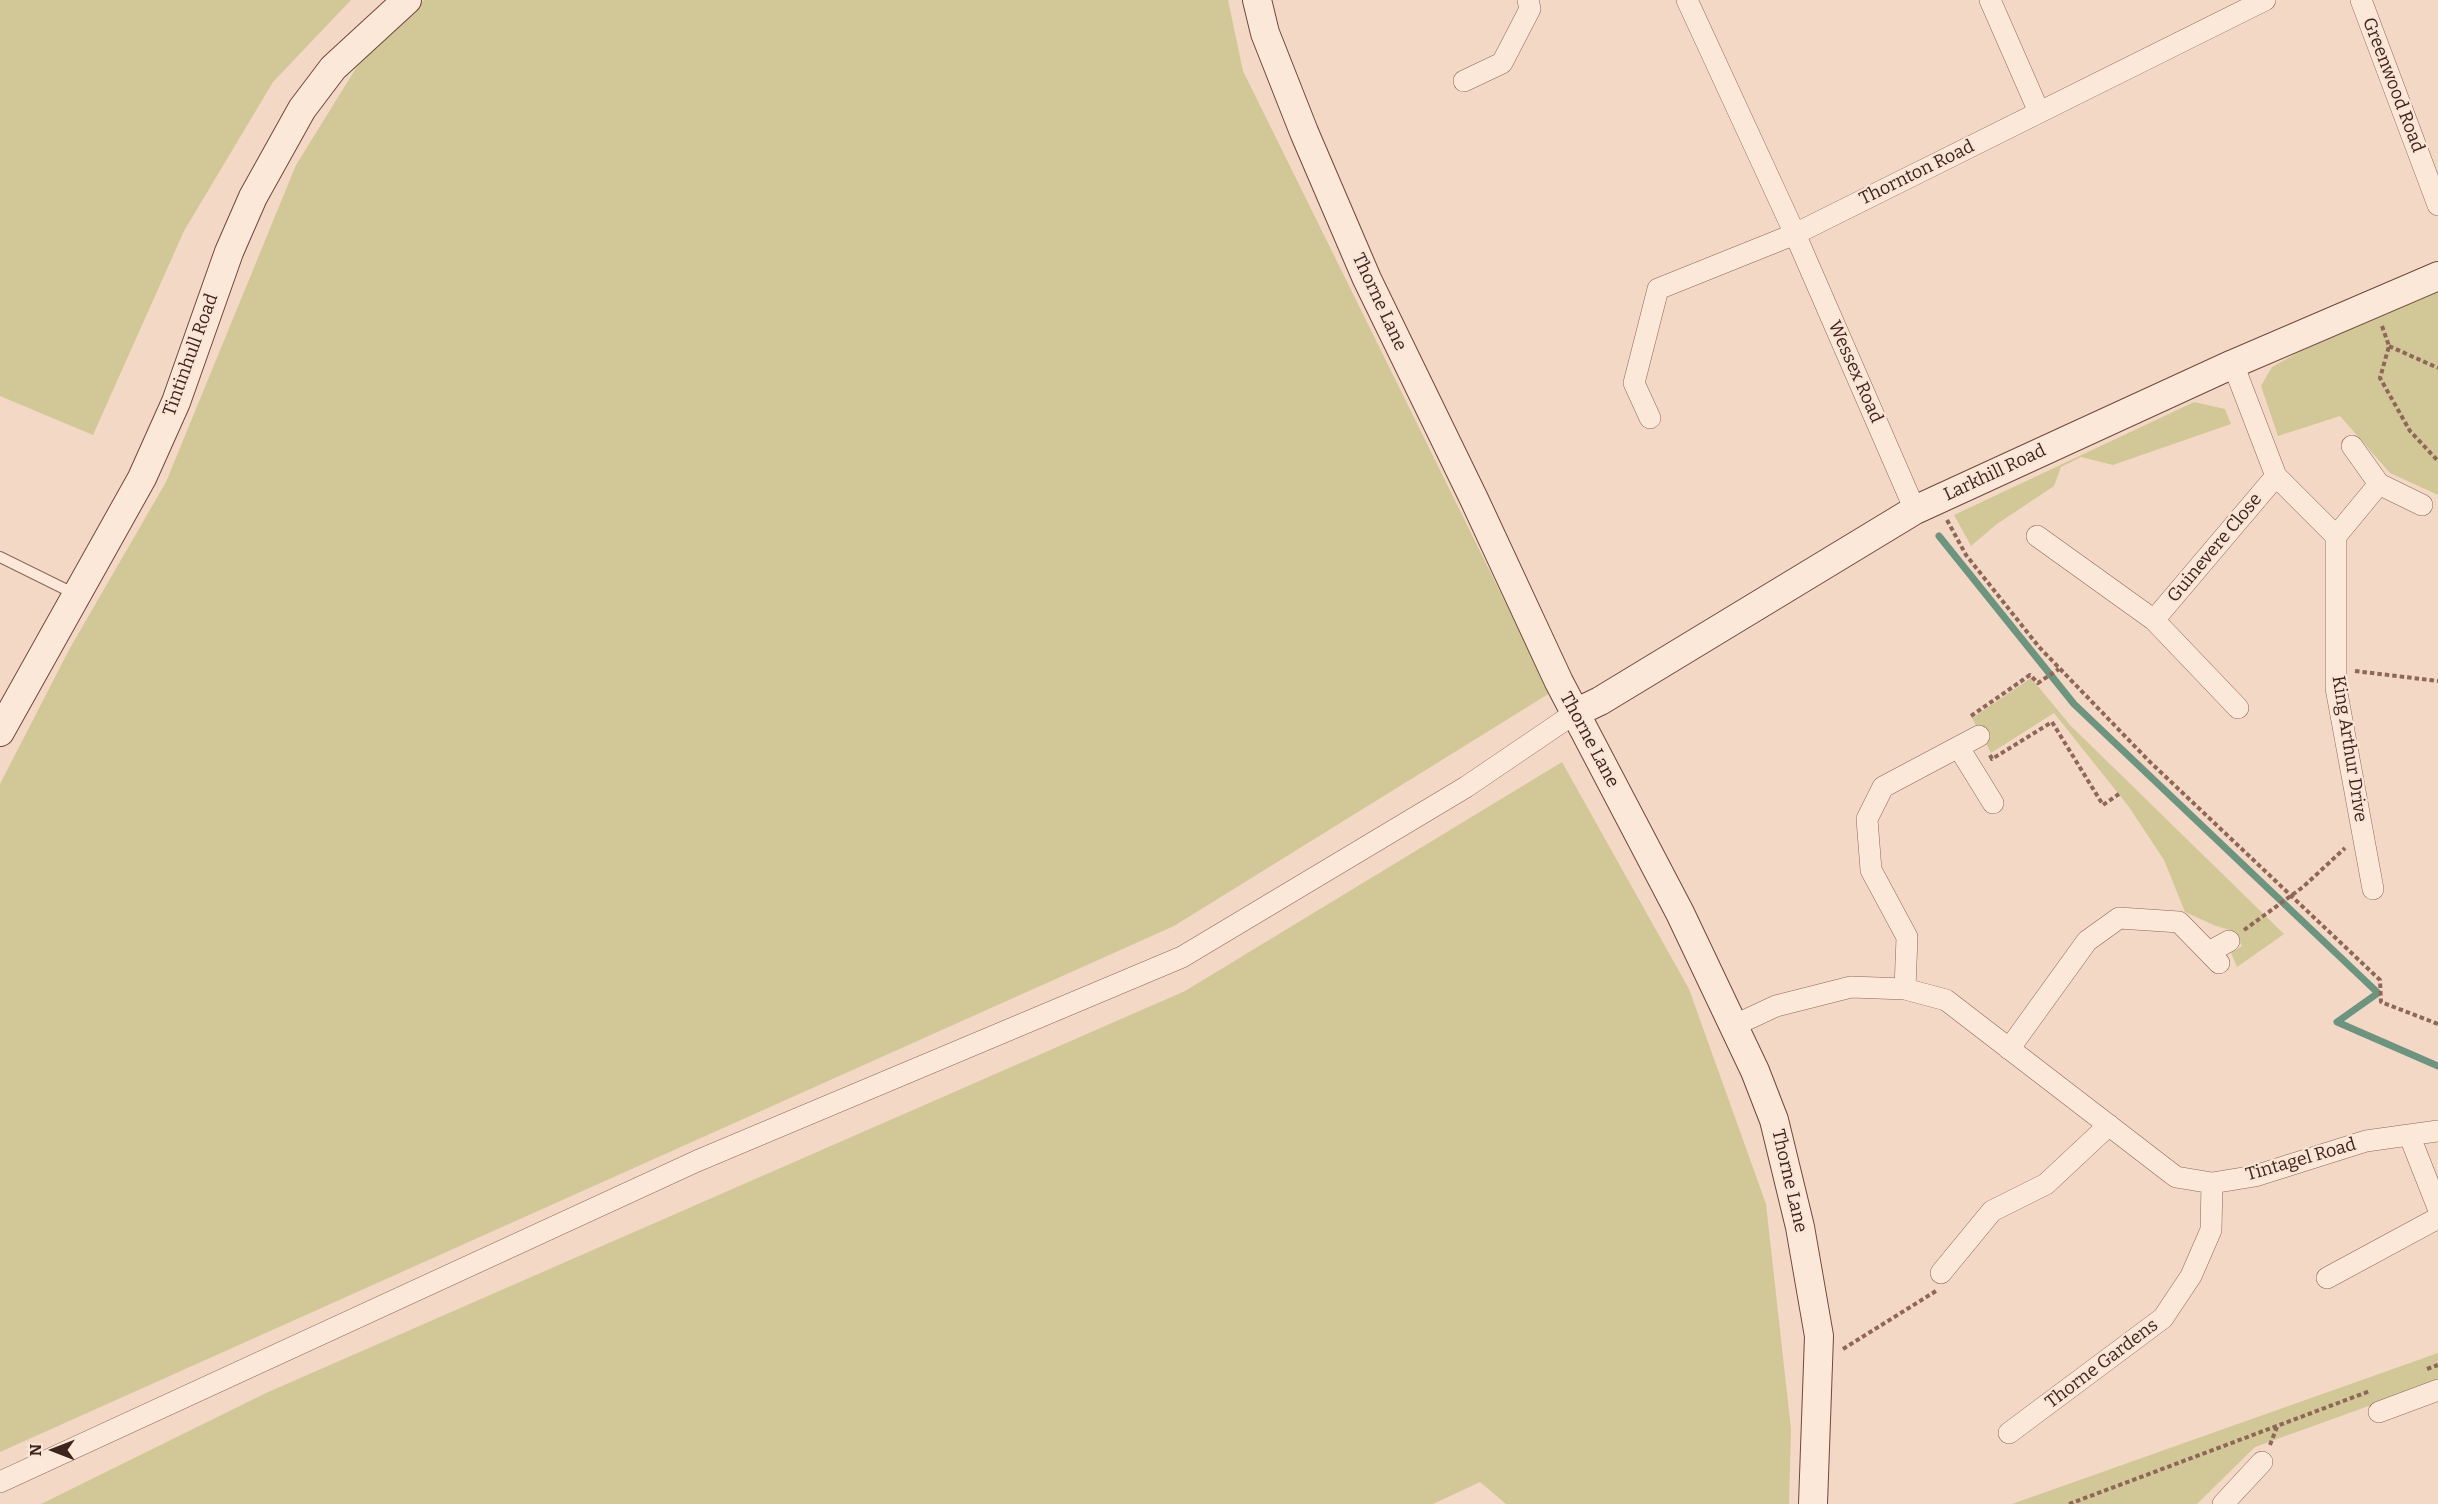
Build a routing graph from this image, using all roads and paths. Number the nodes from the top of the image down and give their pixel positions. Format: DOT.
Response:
graph roads {
  1 [pos="407,0"];
  2 [pos="1257,0"];
  3 [pos="1527,0"];
  4 [pos="1687,0"];
  5 [pos="1990,0"];
  6 [pos="2265,0"];
  7 [pos="2361,0"];
  8 [pos="1464,81"];
  9 [pos="2039,112"];
  10 [pos="2438,205"];
  11 [pos="1795,234"];
  12 [pos="2438,276"];
  13 [pos="2380,320"];
  14 [pos="2389,346"];
  15 [pos="2233,364"];
  16 [pos="2438,368"];
  17 [pos="1650,418"];
  18 [pos="2352,446"];
  19 [pos="2438,461"];
  20 [pos="2276,476"];
  21 [pos="2379,484"];
  22 [pos="1926,505"];
  23 [pos="2422,505"];
  24 [pos="2037,536"];
  25 [pos="2336,536"];
  26 [pos="0,557"];
  27 [pos="78,596"];
  28 [pos="2154,620"];
  29 [pos="2060,668"];
  30 [pos="2336,669"];
  31 [pos="2438,681"];
  32 [pos="2238,708"];
  33 [pos="1575,713"];
  34 [pos="0,732"];
  35 [pos="1979,736"];
  36 [pos="1959,748"];
  37 [pos="1992,759"];
  38 [pos="2119,794"];
  39 [pos="1993,803"];
  40 [pos="2363,831"];
  41 [pos="2373,889"];
  42 [pos="2289,897"];
  43 [pos="2229,941"];
  44 [pos="1905,989"];
  45 [pos="2438,1024"];
  46 [pos="1733,1026"];
  47 [pos="2009,1049"];
  48 [pos="2109,1125"];
  49 [pos="2438,1131"];
  50 [pos="2410,1137"];
  51 [pos="2212,1183"];
  52 [pos="2438,1208"];
  53 [pos="2438,1218"];
  54 [pos="1941,1273"];
  55 [pos="2327,1278"];
  56 [pos="1819,1363"];
  57 [pos="2438,1365"];
  58 [pos="2416,1374"];
  59 [pos="2374,1390"];
  60 [pos="2437,1396"];
  61 [pos="2379,1412"];
  62 [pos="2009,1433"];
  63 [pos="2262,1462"];
  64 [pos="0,1482"];
  65 [pos="1813,1504"];
  66 [pos="2069,1504"];
  67 [pos="2223,1504"];
  1 -- 27 [label="street, Tintinhull Road"];
  2 -- 33 [label="street, Thorne Lane"];
  3 -- 8 [label="street"];
  4 -- 11 [label="street, Wessex Road"];
  5 -- 9 [label="street"];
  6 -- 9 [label="street, Thornton Road"];
  7 -- 10 [label="street, Greenwood Road"];
  9 -- 11 [label="street, Thornton Road"];
  11 -- 17 [label="street"];
  11 -- 22 [label="street, Wessex Road"];
  12 -- 15 [label="street, Larkhill Road"];
  13 -- 14 [label="path"];
  14 -- 16 [label="path"];
  14 -- 19 [label="path"];
  15 -- 20 [label="street"];
  15 -- 22 [label="street, Larkhill Road"];
  18 -- 21 [label="street"];
  20 -- 25 [label="street"];
  20 -- 28 [label="street, Guinevere Close"];
  21 -- 23 [label="street"];
  21 -- 25 [label="street"];
  22 -- 29 [label="path"];
  22 -- 33 [label="street, Larkhill Road"];
  24 -- 28 [label="street, Guinevere Close"];
  25 -- 30 [label="street, King Arthur Drive"];
  26 -- 27 [label="lane"];
  27 -- 34 [label="street, Tintinhull Road"];
  28 -- 32 [label="street, Guinevere Close"];
  29 -- 35 [label="path"];
  29 -- 42 [label="path"];
  30 -- 31 [label="path"];
  30 -- 40 [label="street, King Arthur Drive"];
  33 -- 46 [label="street, Thorne Lane"];
  33 -- 64 [label="street"];
  35 -- 36 [label="street"];
  36 -- 39 [label="street"];
  36 -- 44 [label="street"];
  37 -- 38 [label="path"];
  40 -- 41 [label="street, King Arthur Drive"];
  40 -- 42 [label="path"];
  42 -- 43 [label="path"];
  42 -- 45 [label="path"];
  43 -- 47 [label="street"];
  44 -- 46 [label="street, Tintagel Road"];
  44 -- 47 [label="street, Tintagel Road"];
  46 -- 56 [label="street, Thorne Lane"];
  47 -- 48 [label="street, Tintagel Road"];
  48 -- 51 [label="street, Tintagel Road"];
  48 -- 54 [label="street"];
  49 -- 50 [label="street, Tintagel Road"];
  50 -- 51 [label="street, Tintagel Road"];
  50 -- 52 [label="street"];
  51 -- 62 [label="street, Thorne Gardens"];
  53 -- 55 [label="street"];
  54 -- 56 [label="path"];
  56 -- 65 [label="street, Thorne Lane"];
  57 -- 58 [label="path"];
  59 -- 66 [label="path"];
  60 -- 61 [label="street"];
  63 -- 67 [label="street"];
}
